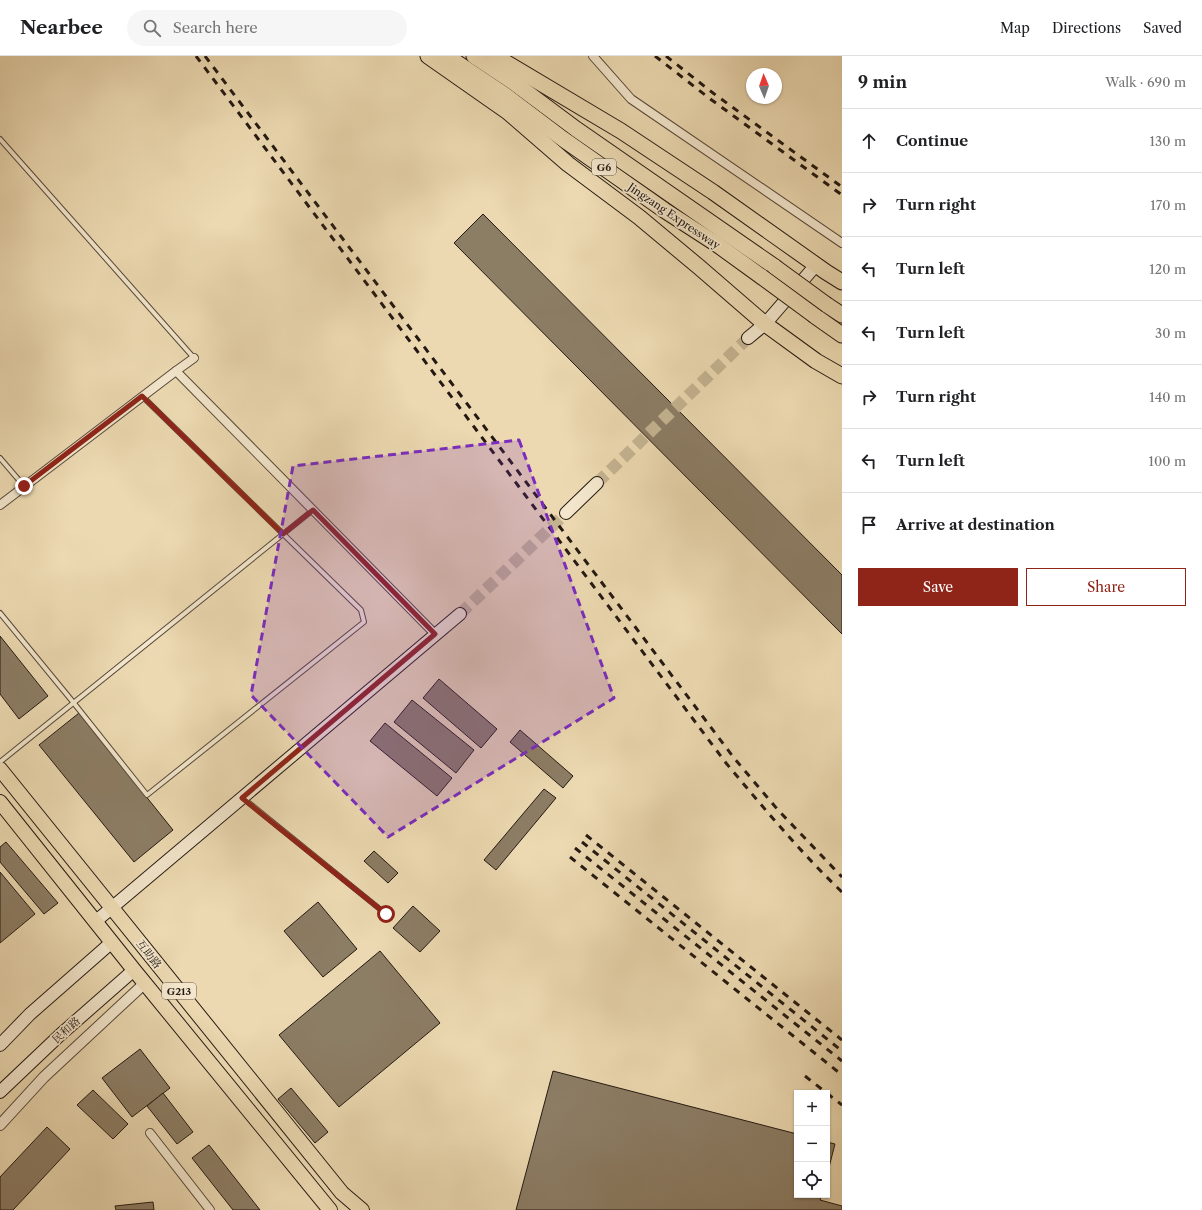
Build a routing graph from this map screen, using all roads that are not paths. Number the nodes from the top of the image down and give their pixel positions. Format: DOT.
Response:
graph roads {
  1 [pos="428,56"];
  2 [pos="447,56"];
  3 [pos="474,56"];
  4 [pos="496,56"];
  5 [pos="593,56"];
  6 [pos="0,139"];
  7 [pos="842,243"];
  8 [pos="816,264"];
  9 [pos="842,282"];
  10 [pos="842,315"];
  11 [pos="765,324"];
  12 [pos="842,335"];
  13 [pos="748,338"];
  14 [pos="194,358"];
  15 [pos="176,371"];
  16 [pos="842,376"];
  17 [pos="142,396"];
  18 [pos="0,458"];
  19 [pos="597,483"];
  20 [pos="24,486"];
  21 [pos="0,505"];
  22 [pos="313,510"];
  23 [pos="566,513"];
  24 [pos="283,534"];
  25 [pos="0,613"];
  26 [pos="460,614"];
  27 [pos="435,634"];
  28 [pos="74,702"];
  29 [pos="0,762"];
  30 [pos="0,769"];
  31 [pos="242,798"];
  32 [pos="0,802"];
  33 [pos="112,908"];
  34 [pos="386,914"];
  35 [pos="96,921"];
  36 [pos="112,942"];
  37 [pos="134,970"];
  38 [pos="145,984"];
  39 [pos="0,1045"];
  40 [pos="0,1092"];
  41 [pos="0,1125"];
  42 [pos="150,1132"];
  43 [pos="210,1210"];
  44 [pos="330,1210"];
  45 [pos="362,1210"];
  1 -- 11 [label="highway"];
  2 -- 12 [label="highway, Jingzang Expressway / G6, bridge"];
  3 -- 10 [label="highway, Jingzang Expressway / G6, bridge"];
  4 -- 8 [label="highway"];
  5 -- 7 [label="street"];
  6 -- 14 [label="lane"];
  8 -- 9 [label="highway"];
  8 -- 11 [label="main road"];
  11 -- 13 [label="main road"];
  11 -- 16 [label="highway"];
  14 -- 15 [label="street"];
  15 -- 17 [label="street"];
  15 -- 22 [label="street"];
  17 -- 20 [label="street"];
  17 -- 24 [label="lane"];
  18 -- 20 [label="lane"];
  19 -- 23 [label="main road"];
  20 -- 21 [label="street"];
  22 -- 24 [label="lane"];
  22 -- 27 [label="street"];
  24 -- 28 [label="lane"];
  24 -- 28 [label="lane"];
  25 -- 28 [label="lane"];
  26 -- 27 [label="main road"];
  27 -- 31 [label="main road"];
  28 -- 29 [label="lane"];
  30 -- 33 [label="highway, 互助路 / G213"];
  31 -- 33 [label="main road"];
  31 -- 34 [label="lane"];
  32 -- 35 [label="highway, 互助路 / G213"];
  33 -- 35 [label="main road"];
  33 -- 45 [label="highway, 互助路 / G213"];
  35 -- 36 [label="highway, 互助路 / G213"];
  36 -- 37 [label="highway, 互助路 / G213"];
  36 -- 39 [label="main road"];
  37 -- 38 [label="highway, 互助路 / G213"];
  37 -- 40 [label="main road, 民和路"];
  38 -- 41 [label="street"];
  38 -- 44 [label="highway, 互助路 / G213"];
  42 -- 43 [label="street"];
}
